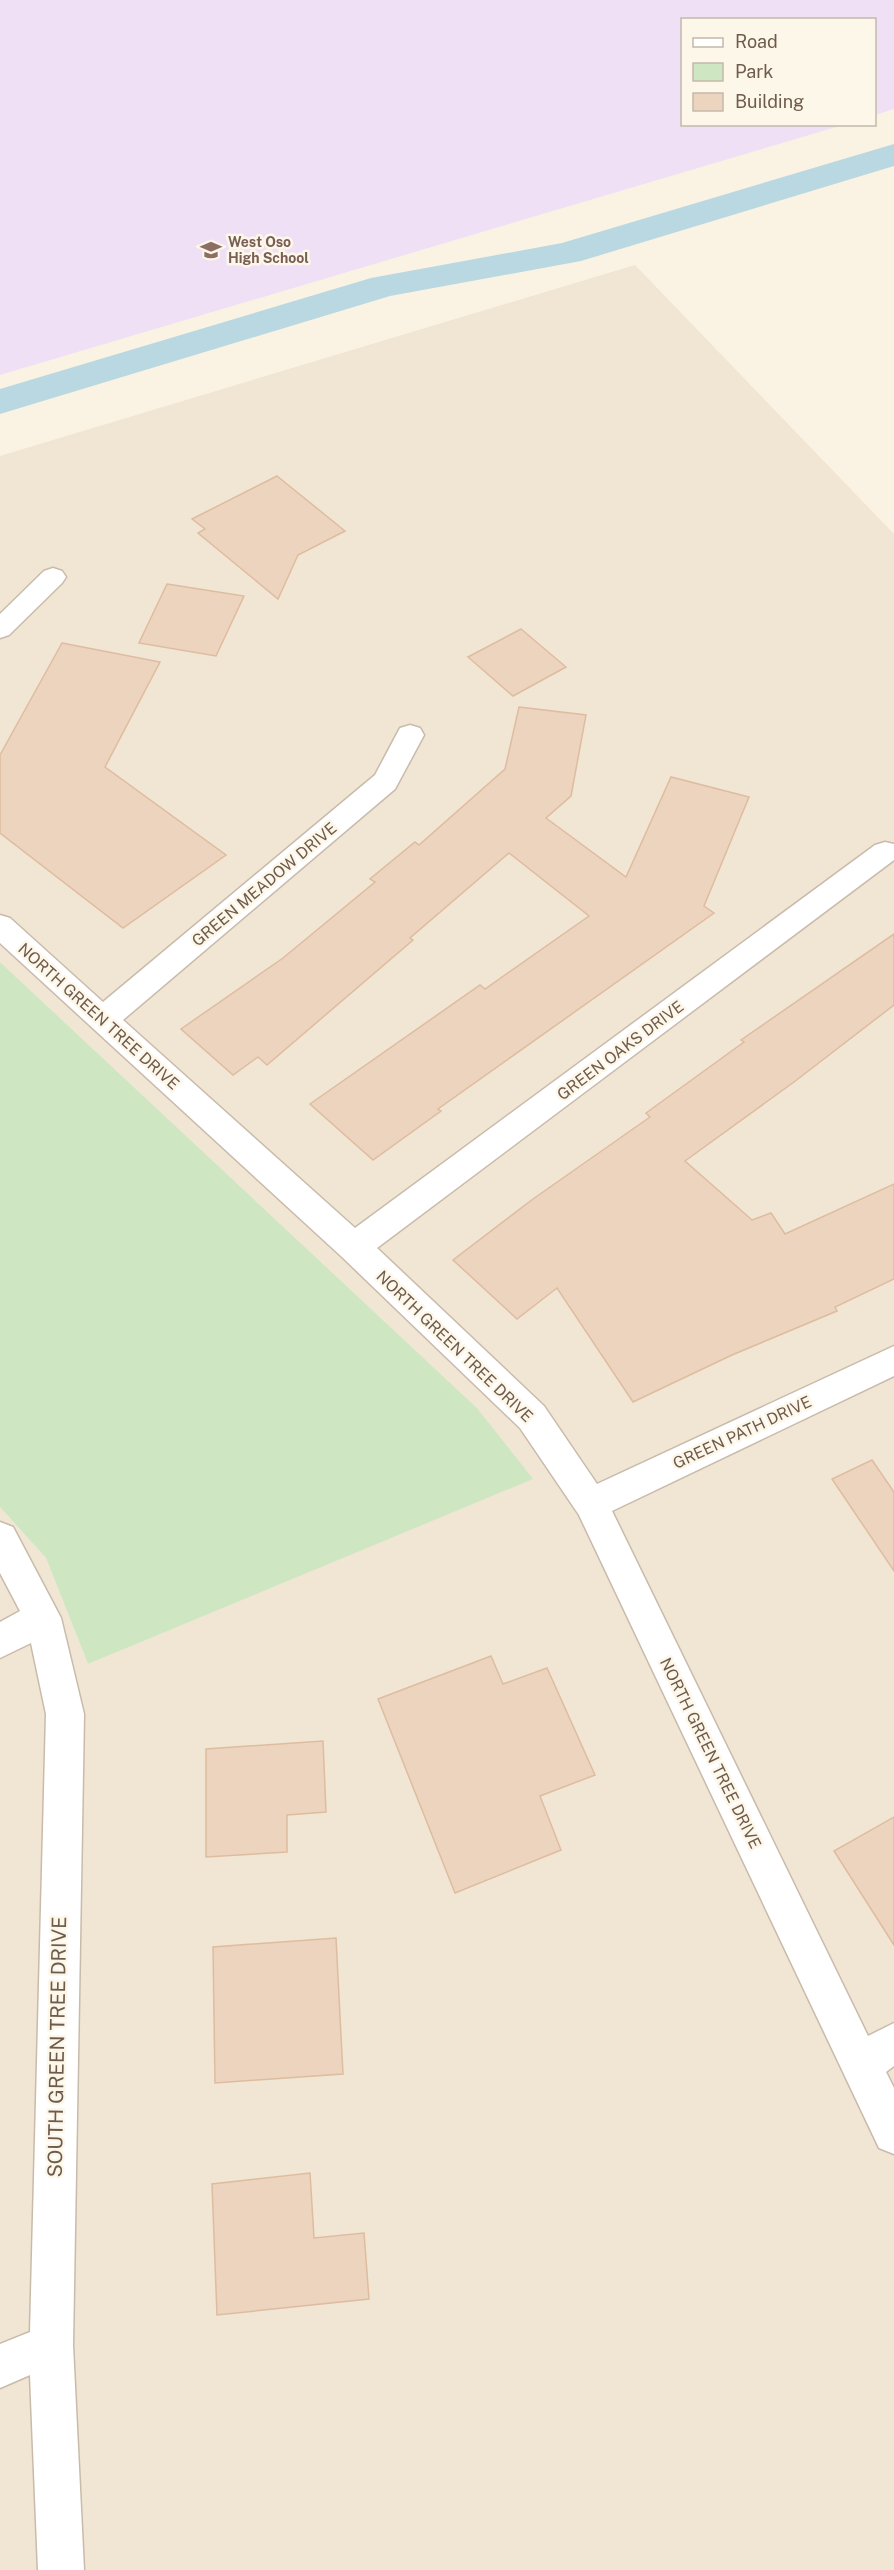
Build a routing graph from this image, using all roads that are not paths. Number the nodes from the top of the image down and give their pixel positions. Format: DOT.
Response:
graph roads {
  1 [pos="52,577"];
  2 [pos="0,630"];
  3 [pos="410,735"];
  4 [pos="885,852"];
  5 [pos="0,926"];
  6 [pos="102,1020"];
  7 [pos="354,1247"];
  8 [pos="894,1360"];
  9 [pos="591,1504"];
  10 [pos="0,1538"];
  11 [pos="43,1618"];
  12 [pos="0,1641"];
  13 [pos="894,2043"];
  14 [pos="861,2064"];
  15 [pos="894,2133"];
  16 [pos="51,2345"];
  17 [pos="0,2366"];
  18 [pos="62,2570"];
  1 -- 2 [label="street"];
  3 -- 6 [label="street, GREEN MEADOW DRIVE"];
  4 -- 7 [label="street, GREEN OAKS DRIVE"];
  5 -- 6 [label="street, NORTH GREEN TREE DRIVE"];
  6 -- 7 [label="street, NORTH GREEN TREE DRIVE"];
  7 -- 9 [label="street, NORTH GREEN TREE DRIVE"];
  8 -- 9 [label="street, GREEN PATH DRIVE"];
  9 -- 14 [label="street, NORTH GREEN TREE DRIVE"];
  10 -- 11 [label="street, SOUTH GREEN TREE DRIVE"];
  11 -- 12 [label="street"];
  11 -- 16 [label="street, SOUTH GREEN TREE DRIVE"];
  13 -- 14 [label="street"];
  14 -- 15 [label="street, NORTH GREEN TREE DRIVE"];
  16 -- 17 [label="street"];
  16 -- 18 [label="street, SOUTH GREEN TREE DRIVE"];
}
